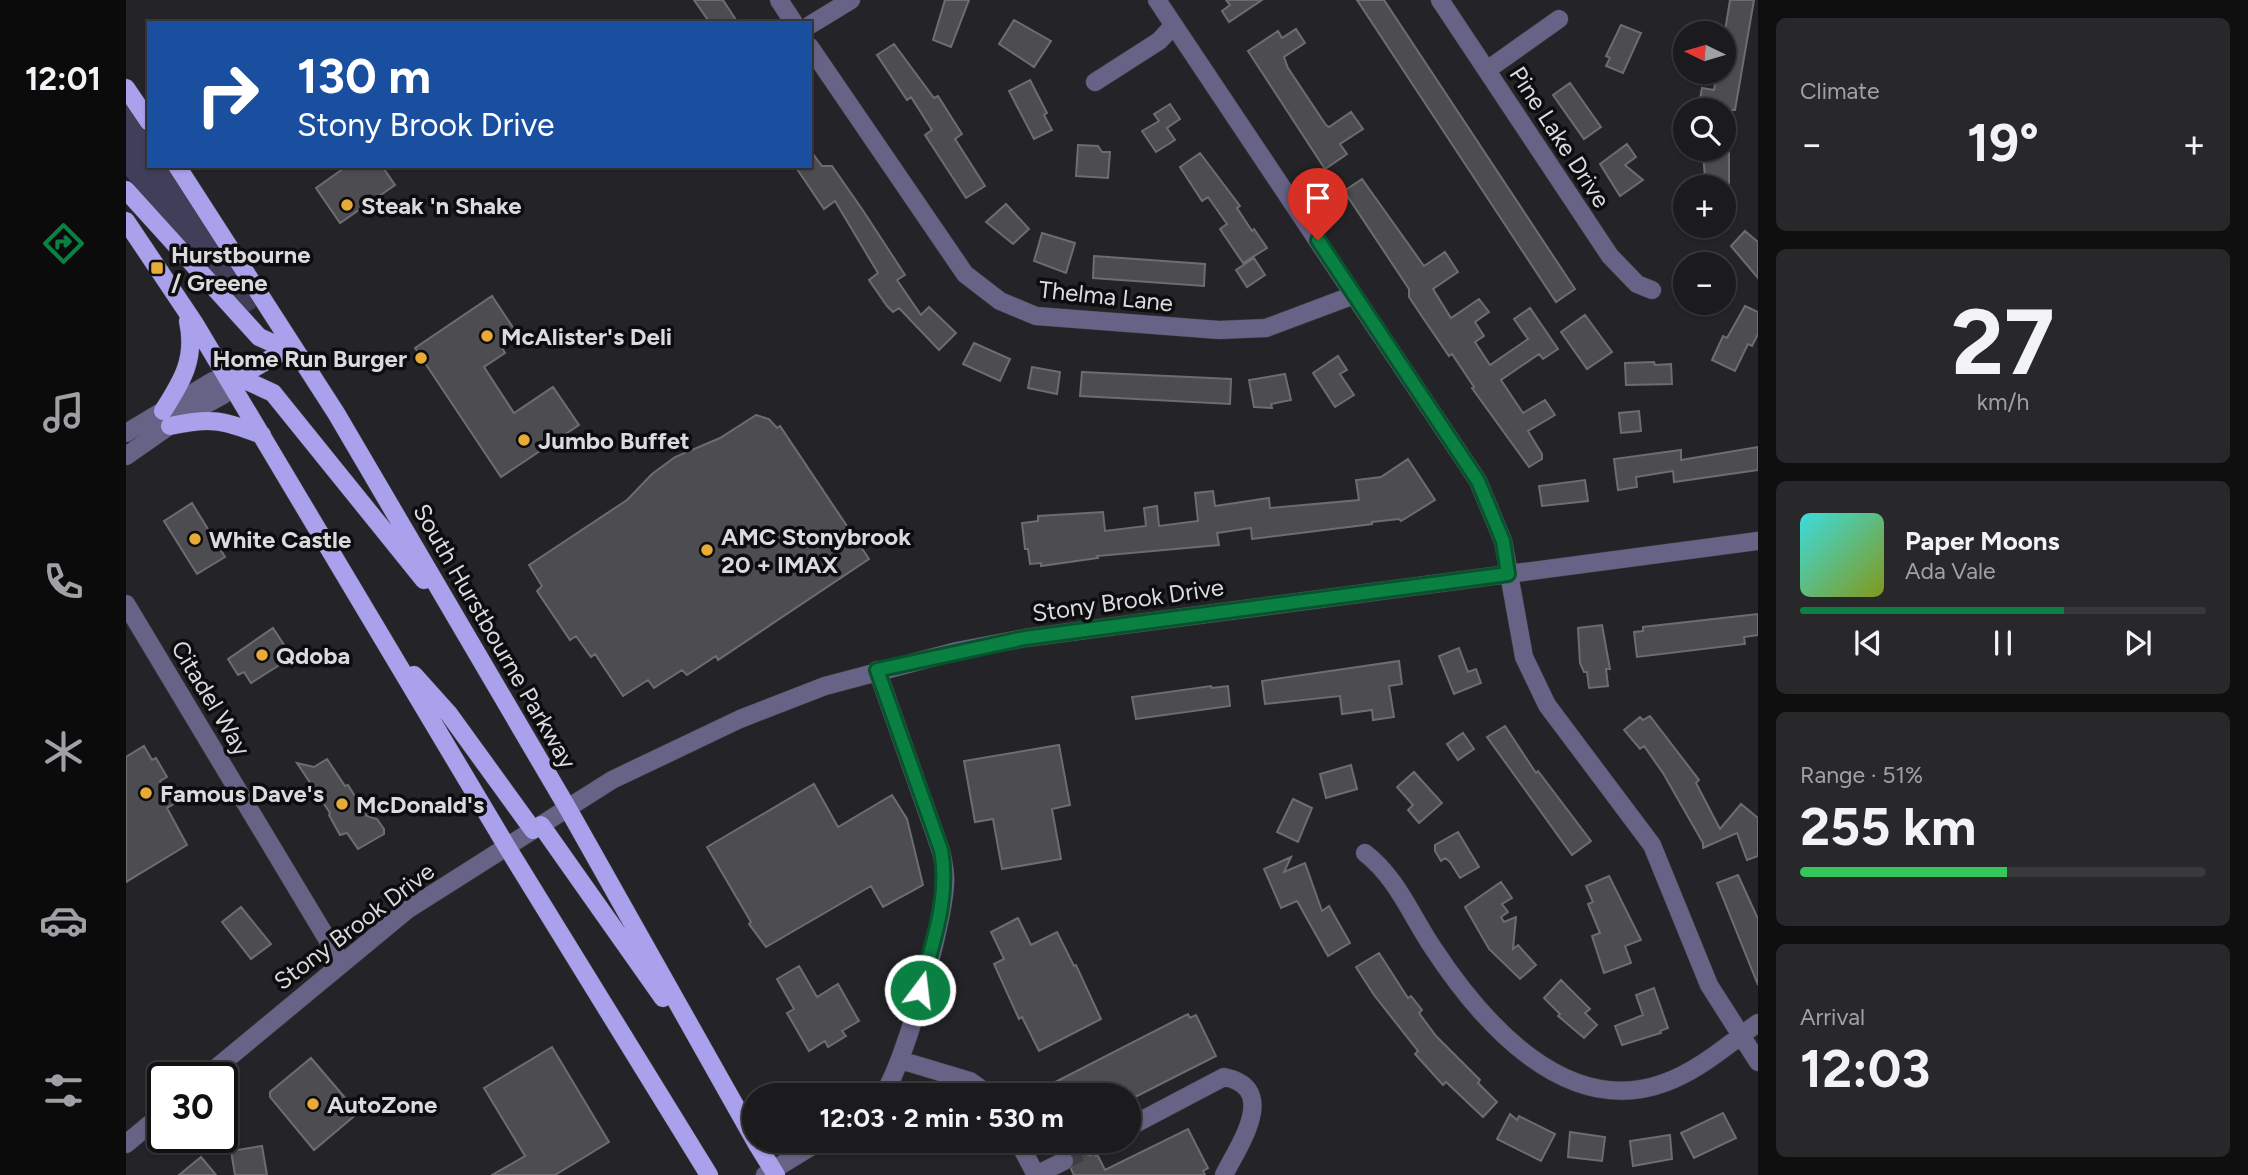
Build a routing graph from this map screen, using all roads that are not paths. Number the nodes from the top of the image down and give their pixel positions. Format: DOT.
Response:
graph roads {
  1 [pos="779,0"];
  2 [pos="851,0"];
  3 [pos="1157,0"];
  4 [pos="1440,0"];
  5 [pos="1559,19"];
  6 [pos="793,21"];
  7 [pos="812,24"];
  8 [pos="1174,25"];
  9 [pos="812,50"];
  10 [pos="1487,70"];
  11 [pos="1096,82"];
  12 [pos="126,88"];
  13 [pos="147,119"];
  14 [pos="178,168"];
  15 [pos="126,190"];
  16 [pos="126,221"];
  17 [pos="1652,290"];
  18 [pos="1354,295"];
  19 [pos="186,310"];
  20 [pos="292,346"];
  21 [pos="230,383"];
  22 [pos="166,418"];
  23 [pos="126,433"];
  24 [pos="262,435"];
  25 [pos="126,456"];
  26 [pos="1758,541"];
  27 [pos="1508,574"];
  28 [pos="126,604"];
  29 [pos="461,626"];
  30 [pos="388,646"];
  31 [pos="877,670"];
  32 [pos="567,807"];
  33 [pos="537,827"];
  34 [pos="507,847"];
  35 [pos="1365,853"];
  36 [pos="341,962"];
  37 [pos="1758,1023"];
  38 [pos="1741,1035"];
  39 [pos="707,1057"];
  40 [pos="900,1060"];
  41 [pos="223,1062"];
  42 [pos="1758,1062"];
  43 [pos="890,1083"];
  44 [pos="973,1083"];
  45 [pos="742,1118"];
  46 [pos="1141,1121"];
  47 [pos="147,1126"];
  48 [pos="126,1144"];
  49 [pos="761,1153"];
  50 [pos="802,1153"];
  51 [pos="1024,1153"];
  52 [pos="1064,1161"];
  53 [pos="771,1173"];
  54 [pos="709,1175"];
  55 [pos="1036,1175"];
  56 [pos="1224,1175"];
  1 -- 6 [label="street"];
  2 -- 7 [label="street"];
  3 -- 8 [label="street"];
  4 -- 10 [label="street, Pine Lake Drive"];
  5 -- 10 [label="street"];
  8 -- 11 [label="street"];
  8 -- 18 [label="street"];
  9 -- 18 [label="street, Thelma Lane"];
  10 -- 17 [label="street, Pine Lake Drive"];
  12 -- 13 [label="main road"];
  14 -- 20 [label="main road, South Hurstbourne Parkway"];
  15 -- 20 [label="main road"];
  16 -- 19 [label="main road"];
  18 -- 27 [label="street"];
  19 -- 21 [label="main road"];
  19 -- 22 [label="main road"];
  20 -- 21 [label="main road"];
  20 -- 29 [label="main road, South Hurstbourne Parkway"];
  21 -- 22 [label="street"];
  21 -- 24 [label="main road"];
  21 -- 29 [label="main road"];
  22 -- 23 [label="street"];
  22 -- 24 [label="main road"];
  22 -- 25 [label="street"];
  24 -- 30 [label="main road"];
  26 -- 27 [label="street, Stony Brook Drive"];
  27 -- 31 [label="street, Stony Brook Drive"];
  27 -- 38 [label="street"];
  28 -- 36 [label="street, Citadel Way"];
  29 -- 32 [label="main road, South Hurstbourne Parkway"];
  30 -- 33 [label="main road"];
  30 -- 34 [label="main road"];
  31 -- 32 [label="street, Stony Brook Drive"];
  31 -- 40 [label="street"];
  32 -- 33 [label="street, Stony Brook Drive"];
  32 -- 39 [label="main road, South Hurstbourne Parkway"];
  33 -- 34 [label="street, Stony Brook Drive"];
  33 -- 39 [label="main road"];
  34 -- 36 [label="street, Stony Brook Drive"];
  34 -- 54 [label="main road"];
  35 -- 38 [label="street"];
  36 -- 41 [label="street, Stony Brook Drive"];
  37 -- 38 [label="street"];
  38 -- 42 [label="street"];
  39 -- 45 [label="main road, South Hurstbourne Parkway"];
  40 -- 43 [label="street"];
  40 -- 44 [label="street"];
  46 -- 56 [label="street"];
  47 -- 48 [label="street"];
  49 -- 53 [label="main road, South Hurstbourne Parkway"];
  50 -- 53 [label="street"];
  51 -- 55 [label="street"];
  52 -- 55 [label="street"];
}
